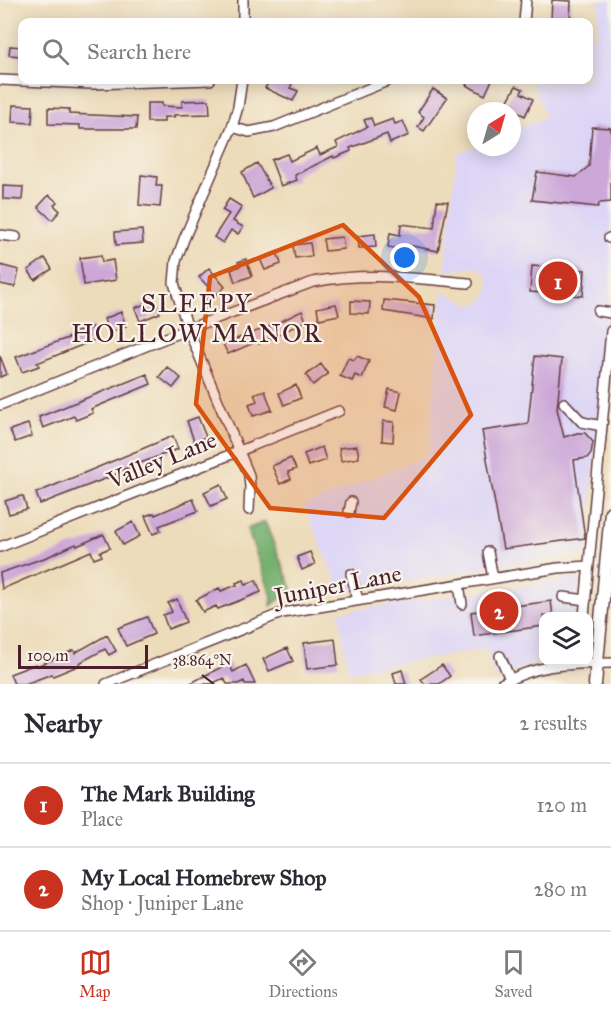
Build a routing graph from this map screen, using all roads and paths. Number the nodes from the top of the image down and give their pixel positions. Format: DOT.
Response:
graph roads {
  1 [pos="243,0"];
  2 [pos="526,0"];
  3 [pos="243,18"];
  4 [pos="524,18"];
  5 [pos="0,80"];
  6 [pos="18,81"];
  7 [pos="241,84"];
  8 [pos="380,84"];
  9 [pos="232,127"];
  10 [pos="0,235"];
  11 [pos="16,237"];
  12 [pos="468,283"];
  13 [pos="598,311"];
  14 [pos="611,313"];
  15 [pos="188,329"];
  16 [pos="611,331"];
  17 [pos="564,403"];
  18 [pos="0,405"];
  19 [pos="339,411"];
  20 [pos="602,426"];
  21 [pos="601,444"];
  22 [pos="611,445"];
  23 [pos="240,450"];
  24 [pos="351,501"];
  25 [pos="249,510"];
  26 [pos="349,512"];
  27 [pos="611,512"];
  28 [pos="0,547"];
  29 [pos="488,552"];
  30 [pos="589,566"];
  31 [pos="351,574"];
  32 [pos="493,578"];
  33 [pos="459,584"];
  34 [pos="563,597"];
  35 [pos="358,600"];
  36 [pos="586,600"];
  37 [pos="462,604"];
  38 [pos="584,612"];
  39 [pos="500,656"];
  40 [pos="593,663"];
  41 [pos="597,663"];
  42 [pos="611,663"];
  43 [pos="557,666"];
  44 [pos="510,679"];
  45 [pos="106,684"];
  46 [pos="501,684"];
  47 [pos="595,684"];
  1 -- 3 [label="street"];
  2 -- 4 [label="street"];
  5 -- 6 [label="street"];
  7 -- 9 [label="street"];
  8 -- 9 [label="street"];
  9 -- 15 [label="street"];
  10 -- 11 [label="street"];
  12 -- 15 [label="street"];
  13 -- 14 [label="street"];
  15 -- 18 [label="street"];
  15 -- 23 [label="street"];
  16 -- 20 [label="street"];
  17 -- 20 [label="street"];
  19 -- 23 [label="street, Valley Lane"];
  20 -- 21 [label="street"];
  21 -- 22 [label="street"];
  21 -- 30 [label="street"];
  23 -- 25 [label="street"];
  23 -- 28 [label="street, Valley Lane"];
  24 -- 26 [label="street"];
  27 -- 41 [label="main road"];
  29 -- 32 [label="street"];
  30 -- 32 [label="street, Juniper Lane"];
  30 -- 36 [label="street"];
  31 -- 35 [label="street"];
  32 -- 33 [label="street, Juniper Lane"];
  33 -- 35 [label="street, Juniper Lane"];
  33 -- 37 [label="street"];
  34 -- 36 [label="street"];
  35 -- 45 [label="street, Juniper Lane"];
  36 -- 38 [label="street"];
  39 -- 44 [label="street"];
  40 -- 41 [label="street"];
  41 -- 42 [label="street"];
  41 -- 47 [label="main road"];
  43 -- 44 [label="street"];
  44 -- 46 [label="street"];
}
